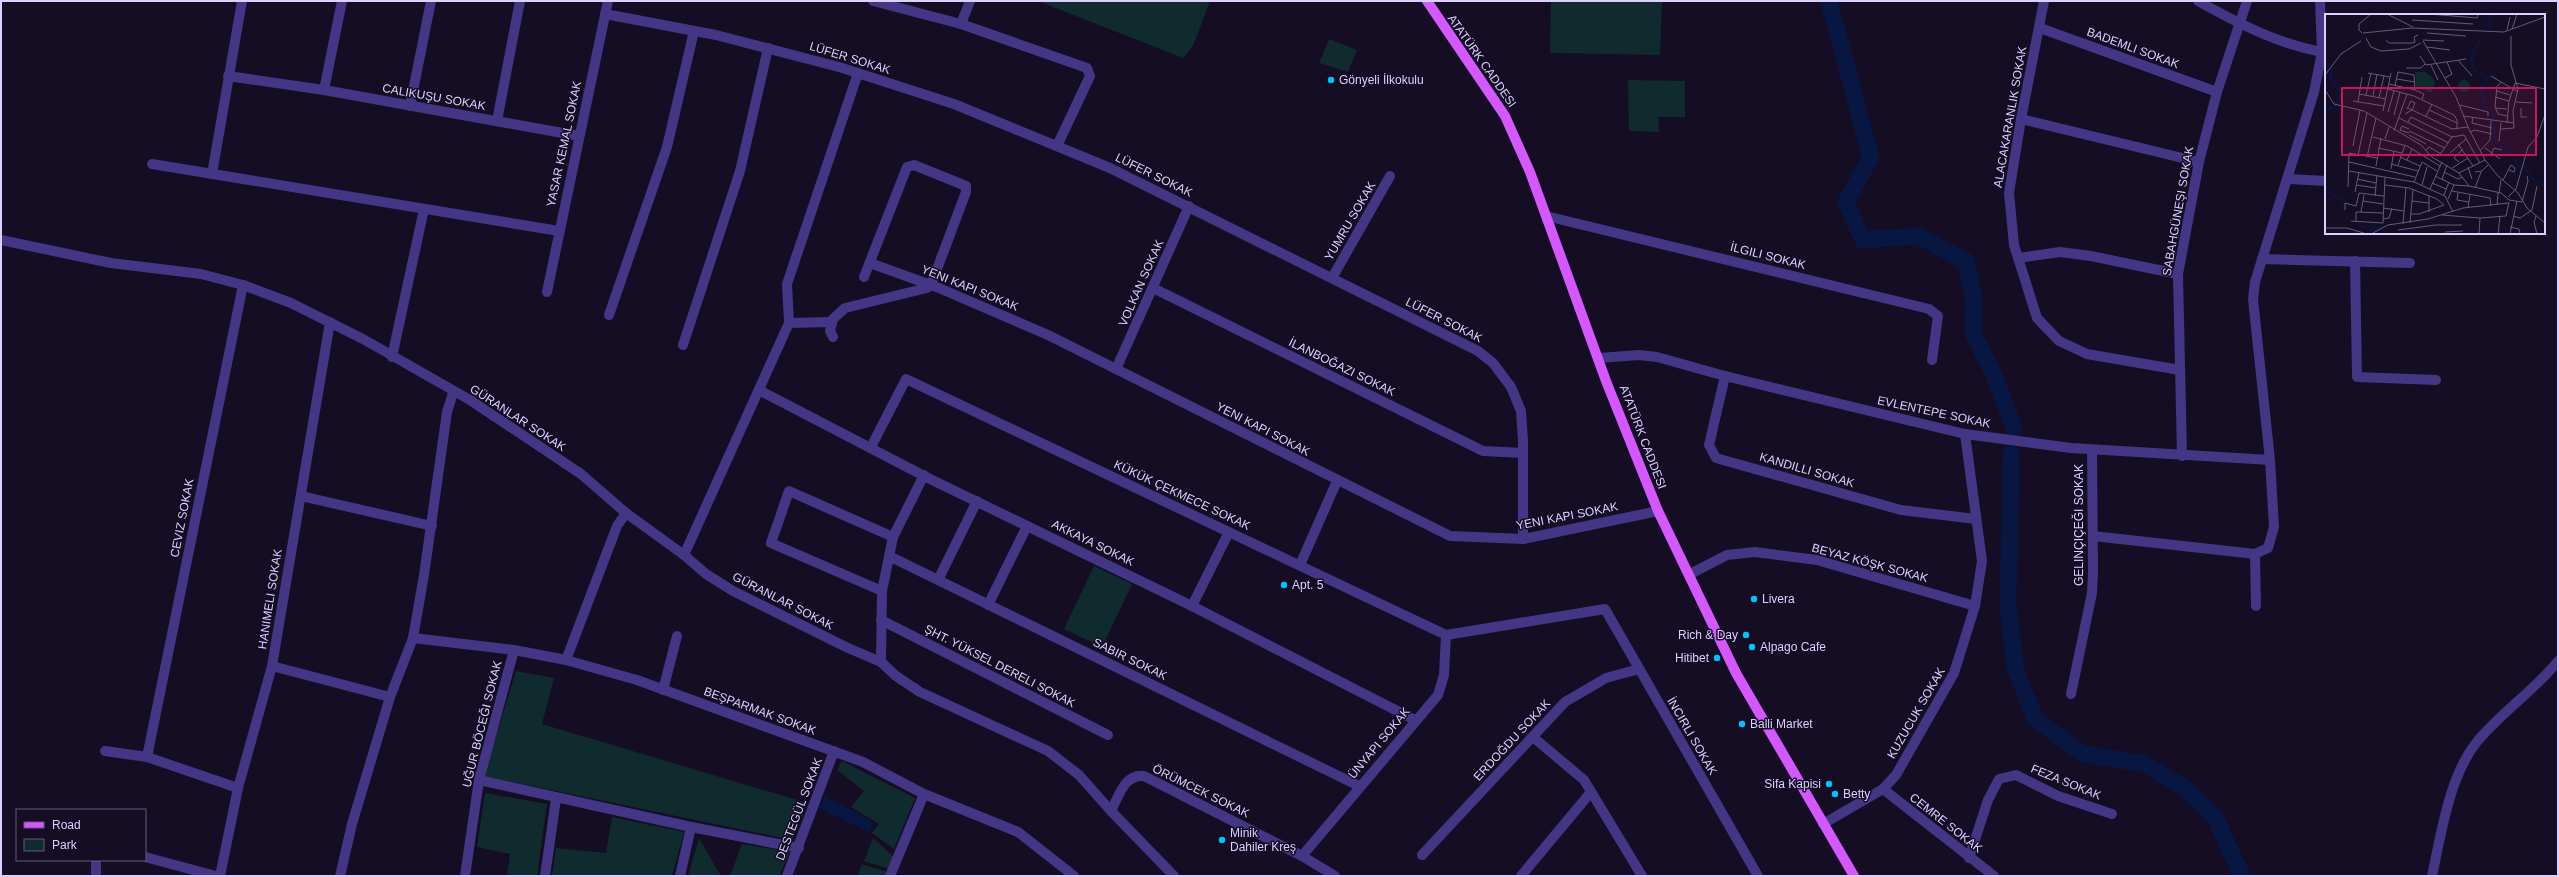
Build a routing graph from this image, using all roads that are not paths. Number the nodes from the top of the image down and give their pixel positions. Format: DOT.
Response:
graph roads {
  1 [pos="242,1"];
  2 [pos="342,1"];
  3 [pos="431,1"];
  4 [pos="520,1"];
  5 [pos="608,1"];
  6 [pos="873,1"];
  7 [pos="970,1"];
  8 [pos="1427,1"];
  9 [pos="2044,1"];
  10 [pos="2198,1"];
  11 [pos="2247,1"];
  12 [pos="2320,1"];
  13 [pos="606,14"];
  14 [pos="961,24"];
  15 [pos="2239,24"];
  16 [pos="2040,28"];
  17 [pos="694,31"];
  18 [pos="768,48"];
  19 [pos="2322,52"];
  20 [pos="858,73"];
  21 [pos="228,76"];
  22 [pos="324,90"];
  23 [pos="2217,92"];
  24 [pos="410,106"];
  25 [pos="2021,119"];
  26 [pos="497,121"];
  27 [pos="579,136"];
  28 [pos="1057,146"];
  29 [pos="2199,162"];
  30 [pos="152,164"];
  31 [pos="212,174"];
  32 [pos="1390,176"];
  33 [pos="2289,179"];
  34 [pos="2325,181"];
  35 [pos="1189,206"];
  36 [pos="424,209"];
  37 [pos="1546,216"];
  38 [pos="559,231"];
  39 [pos="1,240"];
  40 [pos="2018,258"];
  41 [pos="2262,259"];
  42 [pos="2355,262"];
  43 [pos="870,263"];
  44 [pos="2410,263"];
  45 [pos="2178,274"];
  46 [pos="864,277"];
  47 [pos="1332,278"];
  48 [pos="243,285"];
  49 [pos="931,285"];
  50 [pos="1153,288"];
  51 [pos="546,292"];
  52 [pos="609,315"];
  53 [pos="330,322"];
  54 [pos="832,322"];
  55 [pos="789,323"];
  56 [pos="833,337"];
  57 [pos="683,344"];
  58 [pos="392,357"];
  59 [pos="1599,358"];
  60 [pos="1932,360"];
  61 [pos="1116,369"];
  62 [pos="2180,370"];
  63 [pos="1725,376"];
  64 [pos="2436,380"];
  65 [pos="759,390"];
  66 [pos="453,393"];
  67 [pos="1965,434"];
  68 [pos="871,447"];
  69 [pos="2092,450"];
  70 [pos="1523,453"];
  71 [pos="2182,456"];
  72 [pos="2270,460"];
  73 [pos="924,475"];
  74 [pos="1337,481"];
  75 [pos="300,496"];
  76 [pos="977,501"];
  77 [pos="1658,511"];
  78 [pos="626,513"];
  79 [pos="1976,519"];
  80 [pos="432,526"];
  81 [pos="1027,526"];
  82 [pos="1230,532"];
  83 [pos="2093,536"];
  84 [pos="893,537"];
  85 [pos="1523,539"];
  86 [pos="2255,554"];
  87 [pos="684,555"];
  88 [pos="889,556"];
  89 [pos="1300,565"];
  90 [pos="1690,574"];
  91 [pos="938,580"];
  92 [pos="882,591"];
  93 [pos="988,605"];
  94 [pos="1192,606"];
  95 [pos="1975,606"];
  96 [pos="2256,606"];
  97 [pos="881,620"];
  98 [pos="1446,634"];
  99 [pos="677,636"];
  100 [pos="413,638"];
  101 [pos="514,650"];
  102 [pos="566,660"];
  103 [pos="2558,661"];
  104 [pos="881,662"];
  105 [pos="272,666"];
  106 [pos="1639,669"];
  107 [pos="663,690"];
  108 [pos="2071,694"];
  109 [pos="390,697"];
  110 [pos="1415,720"];
  111 [pos="1108,735"];
  112 [pos="1533,737"];
  113 [pos="105,751"];
  114 [pos="834,752"];
  115 [pos="147,757"];
  116 [pos="479,780"];
  117 [pos="1360,786"];
  118 [pos="238,788"];
  119 [pos="1883,789"];
  120 [pos="1591,792"];
  121 [pos="924,794"];
  122 [pos="556,799"];
  123 [pos="1111,811"];
  124 [pos="2112,814"];
  125 [pos="1823,824"];
  126 [pos="691,827"];
  127 [pos="799,848"];
  128 [pos="1422,855"];
  129 [pos="1302,856"];
  130 [pos="146,857"];
  131 [pos="1969,858"];
  132 [pos="96,861"];
  133 [pos="96,876"];
  134 [pos="216,876"];
  135 [pos="220,876"];
  136 [pos="340,876"];
  137 [pos="465,876"];
  138 [pos="545,876"];
  139 [pos="680,876"];
  140 [pos="787,876"];
  141 [pos="890,876"];
  142 [pos="1074,876"];
  143 [pos="1174,876"];
  144 [pos="1335,876"];
  145 [pos="1521,876"];
  146 [pos="1642,876"];
  147 [pos="1758,876"];
  148 [pos="1854,876"];
  149 [pos="1994,876"];
  150 [pos="2432,876"];
  1 -- 21 [label="street"];
  2 -- 22 [label="street"];
  3 -- 24 [label="street"];
  4 -- 26 [label="street"];
  5 -- 13 [label="street, YASAR KEMAL SOKAK"];
  6 -- 14 [label="street"];
  7 -- 14 [label="street"];
  8 -- 37 [label="main road, ATATÜRK CADDESI"];
  9 -- 16 [label="street"];
  10 -- 15 [label="street"];
  11 -- 15 [label="street, SABAHGÜNEŞI SOKAK"];
  12 -- 19 [label="street"];
  13 -- 17 [label="street, LÜFER SOKAK"];
  13 -- 27 [label="street, YASAR KEMAL SOKAK"];
  14 -- 28 [label="street"];
  15 -- 19 [label="street"];
  15 -- 23 [label="street, SABAHGÜNEŞI SOKAK"];
  16 -- 23 [label="street, BADEMLI SOKAK"];
  16 -- 25 [label="street"];
  17 -- 18 [label="street, LÜFER SOKAK"];
  17 -- 52 [label="street"];
  18 -- 20 [label="street, LÜFER SOKAK"];
  18 -- 57 [label="street"];
  19 -- 33 [label="street"];
  20 -- 28 [label="street, LÜFER SOKAK"];
  20 -- 55 [label="street"];
  21 -- 22 [label="street"];
  21 -- 31 [label="street"];
  22 -- 24 [label="street"];
  23 -- 29 [label="street, SABAHGÜNEŞI SOKAK"];
  24 -- 26 [label="street"];
  25 -- 29 [label="street"];
  25 -- 40 [label="street"];
  26 -- 27 [label="street"];
  27 -- 38 [label="street, YASAR KEMAL SOKAK"];
  28 -- 35 [label="street, LÜFER SOKAK"];
  29 -- 45 [label="street, SABAHGÜNEŞI SOKAK"];
  30 -- 31 [label="street"];
  31 -- 36 [label="street"];
  32 -- 47 [label="street, YUMRU SOKAK"];
  33 -- 34 [label="street"];
  33 -- 41 [label="street"];
  35 -- 47 [label="street, LÜFER SOKAK"];
  35 -- 50 [label="street, VOLKAN SOKAK"];
  36 -- 38 [label="street"];
  36 -- 58 [label="street"];
  37 -- 59 [label="main road, ATATÜRK CADDESI"];
  37 -- 60 [label="street, İLGILI SOKAK"];
  38 -- 51 [label="street, YASAR KEMAL SOKAK"];
  39 -- 48 [label="street, GÜRANLAR SOKAK"];
  40 -- 45 [label="street"];
  40 -- 62 [label="street"];
  41 -- 42 [label="street"];
  41 -- 72 [label="street"];
  42 -- 44 [label="street"];
  42 -- 64 [label="street"];
  43 -- 46 [label="street"];
  43 -- 49 [label="street"];
  43 -- 49 [label="street"];
  45 -- 62 [label="street, SABAHGÜNEŞI SOKAK"];
  47 -- 70 [label="street, LÜFER SOKAK"];
  48 -- 53 [label="street, GÜRANLAR SOKAK"];
  48 -- 115 [label="street, CEVIZ SOKAK"];
  49 -- 54 [label="street"];
  49 -- 61 [label="street"];
  50 -- 61 [label="street, VOLKAN SOKAK"];
  50 -- 70 [label="street"];
  53 -- 58 [label="street, GÜRANLAR SOKAK"];
  53 -- 75 [label="street"];
  54 -- 55 [label="street"];
  54 -- 56 [label="street"];
  55 -- 65 [label="street"];
  58 -- 66 [label="street, GÜRANLAR SOKAK"];
  59 -- 63 [label="street, EVLENTEPE SOKAK"];
  59 -- 77 [label="main road, ATATÜRK CADDESI"];
  61 -- 74 [label="street"];
  62 -- 71 [label="street, SABAHGÜNEŞI SOKAK"];
  63 -- 67 [label="street, EVLENTEPE SOKAK"];
  63 -- 79 [label="street, KANDILLI SOKAK"];
  65 -- 68 [label="street, AKKAYA SOKAK"];
  65 -- 87 [label="street"];
  66 -- 78 [label="street, GÜRANLAR SOKAK"];
  66 -- 80 [label="street"];
  67 -- 69 [label="street, EVLENTEPE SOKAK"];
  67 -- 79 [label="street, KUZUCUK SOKAK"];
  68 -- 73 [label="street, AKKAYA SOKAK"];
  68 -- 82 [label="street, KÜKÜK ÇEKMECE SOKAK"];
  69 -- 71 [label="street, EVLENTEPE SOKAK"];
  69 -- 83 [label="street, GELINÇIÇEĞI SOKAK"];
  70 -- 85 [label="street, LÜFER SOKAK"];
  71 -- 72 [label="street, EVLENTEPE SOKAK"];
  72 -- 86 [label="street"];
  73 -- 76 [label="street, AKKAYA SOKAK"];
  73 -- 84 [label="street"];
  74 -- 85 [label="street"];
  74 -- 89 [label="street"];
  75 -- 80 [label="street"];
  75 -- 105 [label="street"];
  76 -- 81 [label="street, AKKAYA SOKAK"];
  76 -- 91 [label="street"];
  77 -- 85 [label="street"];
  77 -- 90 [label="main road, ATATÜRK CADDESI"];
  78 -- 87 [label="street, GÜRANLAR SOKAK"];
  78 -- 102 [label="street"];
  79 -- 95 [label="street, KUZUCUK SOKAK"];
  80 -- 100 [label="street"];
  81 -- 93 [label="street"];
  81 -- 94 [label="street, AKKAYA SOKAK"];
  82 -- 89 [label="street, KÜKÜK ÇEKMECE SOKAK"];
  82 -- 94 [label="street"];
  83 -- 86 [label="street"];
  83 -- 108 [label="street, GELINÇIÇEĞI SOKAK"];
  84 -- 88 [label="street"];
  84 -- 92 [label="street"];
  86 -- 96 [label="street"];
  87 -- 104 [label="street, GÜRANLAR SOKAK"];
  88 -- 91 [label="street"];
  88 -- 92 [label="street"];
  89 -- 98 [label="street, KÜKÜK ÇEKMECE SOKAK"];
  90 -- 95 [label="street, BEYAZ KÖŞK SOKAK"];
  90 -- 125 [label="main road, ATATÜRK CADDESI"];
  91 -- 93 [label="street"];
  92 -- 97 [label="street"];
  93 -- 117 [label="street"];
  94 -- 110 [label="street, AKKAYA SOKAK"];
  95 -- 119 [label="street, KUZUCUK SOKAK"];
  97 -- 104 [label="street"];
  97 -- 111 [label="street, ŞHT. YÜKSEL DERELI SOKAK"];
  98 -- 106 [label="street, İNCIRLI SOKAK"];
  98 -- 110 [label="street"];
  99 -- 107 [label="street"];
  100 -- 101 [label="street, BEŞPARMAK SOKAK"];
  100 -- 109 [label="street"];
  101 -- 102 [label="street, BEŞPARMAK SOKAK"];
  101 -- 116 [label="street, UĞUR BÖCEĞI SOKAK"];
  102 -- 107 [label="street, BEŞPARMAK SOKAK"];
  103 -- 150 [label="street"];
  104 -- 123 [label="street"];
  105 -- 109 [label="street"];
  105 -- 118 [label="street"];
  106 -- 112 [label="street, ERDOĞDU SOKAK"];
  106 -- 147 [label="street, İNCIRLI SOKAK"];
  107 -- 114 [label="street, BEŞPARMAK SOKAK"];
  109 -- 136 [label="street"];
  110 -- 117 [label="street"];
  112 -- 120 [label="street"];
  112 -- 128 [label="street, ERDOĞDU SOKAK"];
  113 -- 115 [label="street"];
  114 -- 121 [label="street, BEŞPARMAK SOKAK"];
  114 -- 127 [label="street, DESTEGÜL SOKAK"];
  115 -- 118 [label="street"];
  116 -- 122 [label="street"];
  116 -- 137 [label="street, UĞUR BÖCEĞI SOKAK"];
  117 -- 129 [label="street"];
  118 -- 135 [label="street"];
  119 -- 125 [label="street, KUZUCUK SOKAK"];
  119 -- 131 [label="street, CEMRE SOKAK"];
  120 -- 145 [label="street"];
  120 -- 146 [label="street"];
  121 -- 141 [label="street"];
  121 -- 142 [label="street, BEŞPARMAK SOKAK"];
  122 -- 126 [label="street"];
  122 -- 138 [label="street"];
  123 -- 129 [label="street, ÖRÜMCEK SOKAK"];
  123 -- 143 [label="street"];
  124 -- 131 [label="street, FEZA SOKAK"];
  125 -- 148 [label="main road, ATATÜRK CADDESI"];
  126 -- 127 [label="street"];
  126 -- 139 [label="street"];
  127 -- 140 [label="street, DESTEGÜL SOKAK"];
  129 -- 144 [label="street, ÖRÜMCEK SOKAK"];
  130 -- 134 [label="street"];
  131 -- 149 [label="street, CEMRE SOKAK"];
  132 -- 133 [label="street"];
}
